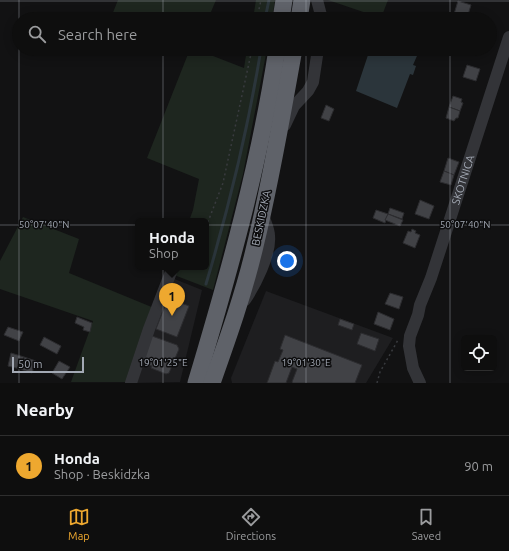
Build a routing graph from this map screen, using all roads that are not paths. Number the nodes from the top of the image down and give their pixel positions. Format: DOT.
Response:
graph roads {
  1 [pos="284,0"];
  2 [pos="302,0"];
  3 [pos="317,0"];
  4 [pos="282,12"];
  5 [pos="300,12"];
  6 [pos="320,12"];
  7 [pos="509,37"];
  8 [pos="276,56"];
  9 [pos="293,56"];
  10 [pos="317,56"];
  11 [pos="276,148"];
  12 [pos="171,272"];
  13 [pos="238,311"];
  14 [pos="208,341"];
  15 [pos="413,368"];
  16 [pos="131,383"];
  17 [pos="185,383"];
  18 [pos="196,383"];
  19 [pos="212,383"];
  20 [pos="224,383"];
  21 [pos="412,383"];
  22 [pos="420,383"];
  1 -- 4 [label="highway"];
  2 -- 5 [label="highway"];
  3 -- 6 [label="street"];
  7 -- 15 [label="street, SKOTNICA"];
  8 -- 14 [label="highway, BESKIDZKA"];
  9 -- 11 [label="highway, BESKIDZKA"];
  10 -- 11 [label="street"];
  11 -- 13 [label="highway, BESKIDZKA"];
  12 -- 16 [label="street"];
  13 -- 19 [label="highway, BESKIDZKA"];
  13 -- 20 [label="highway"];
  14 -- 17 [label="highway"];
  14 -- 18 [label="highway, BESKIDZKA"];
  15 -- 21 [label="street, SKOTNICA"];
  15 -- 22 [label="street, SKOTNICA"];
}
